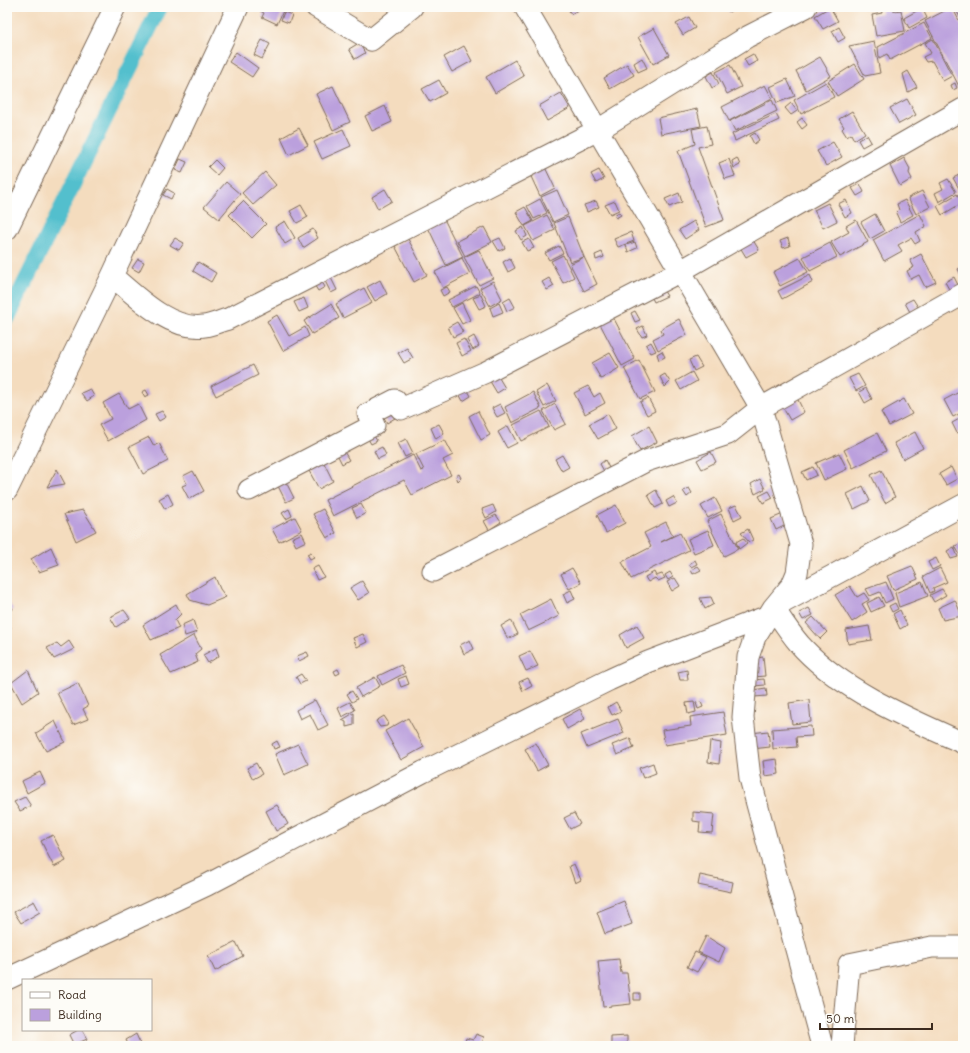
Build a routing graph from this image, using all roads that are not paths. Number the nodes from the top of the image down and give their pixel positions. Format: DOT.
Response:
graph roads {
  1 [pos="115,7"];
  2 [pos="238,7"];
  3 [pos="316,7"];
  4 [pos="412,7"];
  5 [pos="525,7"];
  6 [pos="806,7"];
  7 [pos="963,109"];
  8 [pos="598,130"];
  9 [pos="7,229"];
  10 [pos="679,272"];
  11 [pos="112,276"];
  12 [pos="963,294"];
  13 [pos="761,408"];
  14 [pos="7,490"];
  15 [pos="249,490"];
  16 [pos="963,505"];
  17 [pos="433,571"];
  18 [pos="770,612"];
  19 [pos="963,743"];
  20 [pos="963,947"];
  21 [pos="7,979"];
  22 [pos="822,1046"];
  23 [pos="842,1046"];
  1 -- 9 [label="street"];
  2 -- 11 [label="street"];
  3 -- 4 [label="street"];
  5 -- 8 [label="street"];
  6 -- 8 [label="street"];
  7 -- 10 [label="street"];
  8 -- 10 [label="street"];
  8 -- 11 [label="street"];
  10 -- 13 [label="street"];
  10 -- 15 [label="street"];
  11 -- 14 [label="street"];
  12 -- 13 [label="street"];
  13 -- 17 [label="street"];
  13 -- 18 [label="street"];
  16 -- 18 [label="street"];
  18 -- 19 [label="street"];
  18 -- 21 [label="street"];
  18 -- 22 [label="street"];
  20 -- 23 [label="street"];
}
